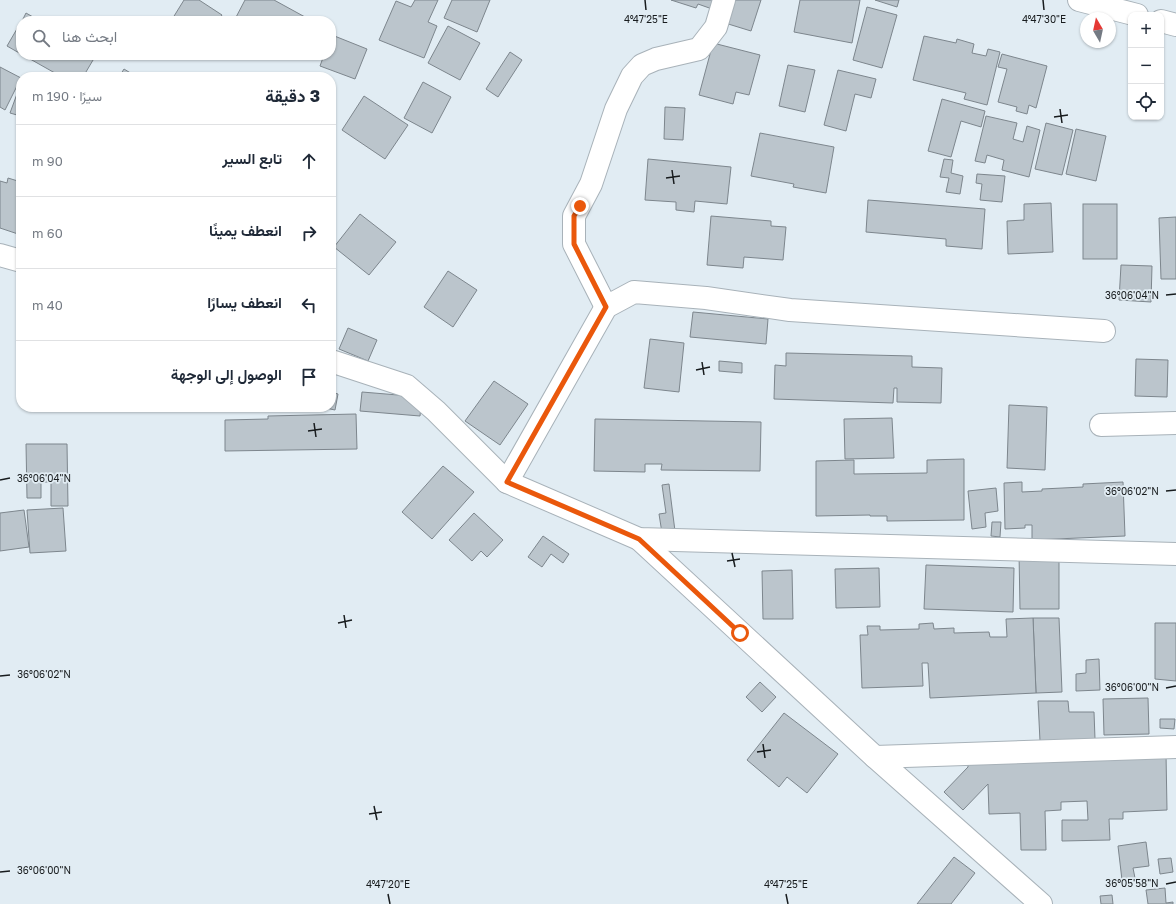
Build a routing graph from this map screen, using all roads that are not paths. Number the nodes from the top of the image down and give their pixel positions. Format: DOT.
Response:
graph roads {
  1 [pos="724,0"];
  2 [pos="1079,0"];
  3 [pos="1128,13"];
  4 [pos="1164,22"];
  5 [pos="1176,25"];
  6 [pos="0,255"];
  7 [pos="16,260"];
  8 [pos="606,307"];
  9 [pos="1104,331"];
  10 [pos="336,363"];
  11 [pos="1176,423"];
  12 [pos="1101,425"];
  13 [pos="507,482"];
  14 [pos="639,539"];
  15 [pos="1176,554"];
  16 [pos="1176,747"];
  17 [pos="875,757"];
  18 [pos="1041,904"];
  1 -- 8 [label="street"];
  2 -- 3 [label="street"];
  4 -- 5 [label="street"];
  6 -- 7 [label="street"];
  8 -- 9 [label="street"];
  8 -- 13 [label="street"];
  10 -- 13 [label="street"];
  11 -- 12 [label="street"];
  13 -- 14 [label="street"];
  14 -- 15 [label="street"];
  14 -- 17 [label="street"];
  16 -- 17 [label="street"];
  17 -- 18 [label="street"];
}
